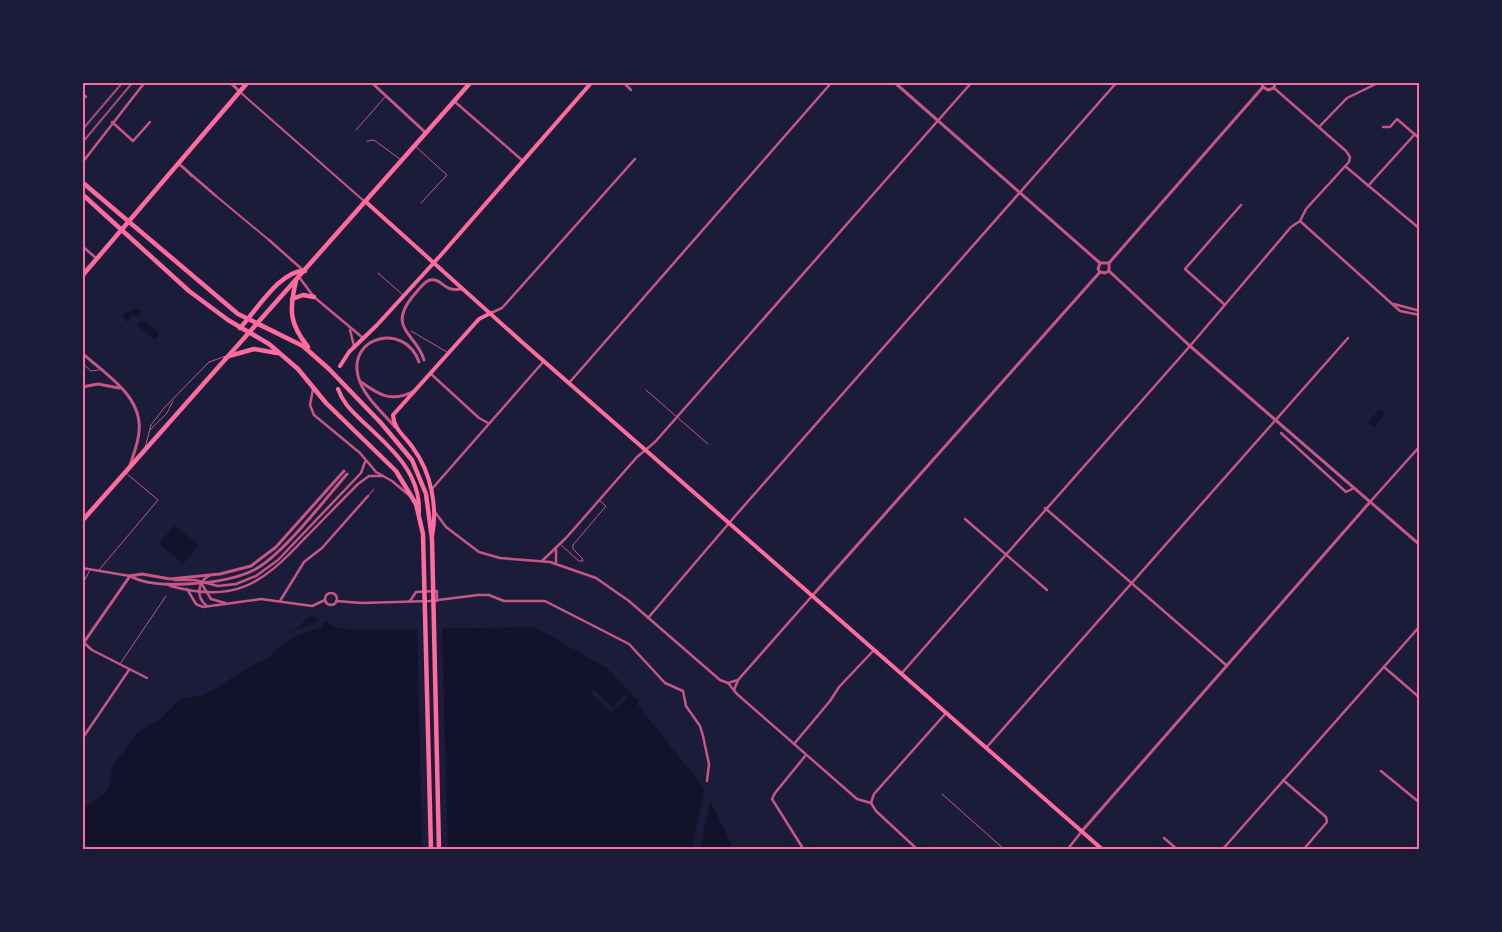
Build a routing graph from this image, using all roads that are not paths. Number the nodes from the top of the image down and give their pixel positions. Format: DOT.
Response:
graph roads {
  1 [pos="144,82"];
  2 [pos="230,82"];
  3 [pos="248,82"];
  4 [pos="370,82"];
  5 [pos="471,82"];
  6 [pos="592,82"];
  7 [pos="623,82"];
  8 [pos="832,82"];
  9 [pos="894,82"];
  10 [pos="972,82"];
  11 [pos="1117,82"];
  12 [pos="1275,82"];
  13 [pos="1380,82"];
  14 [pos="1262,85"];
  15 [pos="1274,88"];
  16 [pos="631,90"];
  17 [pos="240,92"];
  18 [pos="82,93"];
  19 [pos="386,96"];
  20 [pos="86,97"];
  21 [pos="454,101"];
  22 [pos="938,121"];
  23 [pos="112,122"];
  24 [pos="150,122"];
  25 [pos="1319,127"];
  26 [pos="1383,127"];
  27 [pos="356,130"];
  28 [pos="426,133"];
  29 [pos="1415,134"];
  30 [pos="1420,139"];
  31 [pos="367,140"];
  32 [pos="415,146"];
  33 [pos="635,159"];
  34 [pos="401,161"];
  35 [pos="524,161"];
  36 [pos="82,163"];
  37 [pos="181,165"];
  38 [pos="1345,166"];
  39 [pos="82,182"];
  40 [pos="1368,186"];
  41 [pos="82,194"];
  42 [pos="1020,194"];
  43 [pos="216,196"];
  44 [pos="366,202"];
  45 [pos="421,203"];
  46 [pos="1241,205"];
  47 [pos="130,221"];
  48 [pos="1300,222"];
  49 [pos="1420,229"];
  50 [pos="122,231"];
  51 [pos="269,240"];
  52 [pos="82,246"];
  53 [pos="97,259"];
  54 [pos="434,263"];
  55 [pos="1100,263"];
  56 [pos="1108,263"];
  57 [pos="304,271"];
  58 [pos="1109,271"];
  59 [pos="1100,272"];
  60 [pos="378,273"];
  61 [pos="82,276"];
  62 [pos="298,279"];
  63 [pos="463,289"];
  64 [pos="404,296"];
  65 [pos="314,297"];
  66 [pos="292,298"];
  67 [pos="1393,304"];
  68 [pos="1225,305"];
  69 [pos="1420,311"];
  70 [pos="491,313"];
  71 [pos="1420,315"];
  72 [pos="247,320"];
  73 [pos="257,324"];
  74 [pos="240,328"];
  75 [pos="349,328"];
  76 [pos="411,331"];
  77 [pos="249,332"];
  78 [pos="363,338"];
  79 [pos="1348,338"];
  80 [pos="1190,346"];
  81 [pos="354,347"];
  82 [pos="311,351"];
  83 [pos="82,353"];
  84 [pos="277,353"];
  85 [pos="449,354"];
  86 [pos="229,356"];
  87 [pos="424,360"];
  88 [pos="544,361"];
  89 [pos="419,362"];
  90 [pos="82,363"];
  91 [pos="340,366"];
  92 [pos="100,369"];
  93 [pos="430,374"];
  94 [pos="360,381"];
  95 [pos="569,383"];
  96 [pos="82,387"];
  97 [pos="313,387"];
  98 [pos="121,388"];
  99 [pos="338,389"];
  100 [pos="416,390"];
  101 [pos="646,390"];
  102 [pos="173,400"];
  103 [pos="677,417"];
  104 [pos="1276,419"];
  105 [pos="488,423"];
  106 [pos="395,427"];
  107 [pos="148,431"];
  108 [pos="1281,433"];
  109 [pos="708,444"];
  110 [pos="1420,446"];
  111 [pos="645,450"];
  112 [pos="144,451"];
  113 [pos="365,462"];
  114 [pos="127,470"];
  115 [pos="383,476"];
  116 [pos="1354,488"];
  117 [pos="374,490"];
  118 [pos="431,491"];
  119 [pos="368,496"];
  120 [pos="413,499"];
  121 [pos="599,500"];
  122 [pos="1370,502"];
  123 [pos="1045,508"];
  124 [pos="434,511"];
  125 [pos="419,513"];
  126 [pos="965,518"];
  127 [pos="82,521"];
  128 [pos="730,524"];
  129 [pos="432,540"];
  130 [pos="560,544"];
  131 [pos="1420,545"];
  132 [pos="556,549"];
  133 [pos="1006,554"];
  134 [pos="543,560"];
  135 [pos="556,563"];
  136 [pos="82,568"];
  137 [pos="90,569"];
  138 [pos="98,570"];
  139 [pos="130,576"];
  140 [pos="210,576"];
  141 [pos="170,579"];
  142 [pos="1131,582"];
  143 [pos="200,583"];
  144 [pos="165,584"];
  145 [pos="82,585"];
  146 [pos="187,590"];
  147 [pos="1047,590"];
  148 [pos="199,591"];
  149 [pos="207,592"];
  150 [pos="166,596"];
  151 [pos="812,596"];
  152 [pos="280,600"];
  153 [pos="325,600"];
  154 [pos="336,600"];
  155 [pos="437,601"];
  156 [pos="410,602"];
  157 [pos="226,604"];
  158 [pos="208,607"];
  159 [pos="648,618"];
  160 [pos="1420,626"];
  161 [pos="83,643"];
  162 [pos="874,650"];
  163 [pos="119,664"];
  164 [pos="1226,665"];
  165 [pos="1384,667"];
  166 [pos="129,670"];
  167 [pos="901,674"];
  168 [pos="147,678"];
  169 [pos="738,680"];
  170 [pos="728,683"];
  171 [pos="734,690"];
  172 [pos="1420,698"];
  173 [pos="946,713"];
  174 [pos="82,739"];
  175 [pos="794,744"];
  176 [pos="986,748"];
  177 [pos="806,755"];
  178 [pos="1381,771"];
  179 [pos="707,780"];
  180 [pos="1282,780"];
  181 [pos="942,794"];
  182 [pos="871,803"];
  183 [pos="1420,804"];
  184 [pos="1082,831"];
  185 [pos="1164,838"];
  186 [pos="431,850"];
  187 [pos="439,850"];
  188 [pos="804,850"];
  189 [pos="918,850"];
  190 [pos="1005,850"];
  191 [pos="1067,850"];
  192 [pos="1103,850"];
  193 [pos="1178,850"];
  194 [pos="1222,850"];
  195 [pos="1302,850"];
  1 -- 23 [label="street"];
  2 -- 17 [label="street"];
  3 -- 17 [label="main road"];
  4 -- 19 [label="street"];
  5 -- 21 [label="main road"];
  6 -- 35 [label="main road"];
  7 -- 16 [label="street"];
  8 -- 95 [label="street"];
  9 -- 22 [label="street"];
  10 -- 22 [label="street"];
  11 -- 42 [label="street"];
  12 -- 15 [label="street"];
  13 -- 25 [label="street"];
  14 -- 15 [label="street"];
  14 -- 56 [label="street"];
  15 -- 25 [label="street"];
  17 -- 37 [label="main road"];
  17 -- 44 [label="street"];
  18 -- 20 [label="street"];
  19 -- 27 [label="lane"];
  19 -- 28 [label="street"];
  21 -- 28 [label="main road"];
  21 -- 35 [label="street"];
  22 -- 42 [label="street"];
  22 -- 103 [label="street"];
  23 -- 24 [label="street"];
  23 -- 36 [label="street"];
  25 -- 38 [label="street"];
  26 -- 29 [label="street"];
  28 -- 32 [label="main road"];
  29 -- 30 [label="street"];
  29 -- 40 [label="street"];
  31 -- 34 [label="lane"];
  32 -- 34 [label="main road"];
  32 -- 45 [label="lane"];
  33 -- 70 [label="street"];
  34 -- 44 [label="main road"];
  35 -- 54 [label="main road"];
  37 -- 43 [label="street"];
  37 -- 47 [label="main road"];
  38 -- 40 [label="street"];
  38 -- 48 [label="street"];
  39 -- 47 [label="main road"];
  40 -- 49 [label="street"];
  41 -- 50 [label="main road"];
  42 -- 55 [label="street"];
  42 -- 128 [label="street"];
  43 -- 51 [label="street"];
  44 -- 54 [label="main road"];
  44 -- 57 [label="main road"];
  46 -- 68 [label="street"];
  47 -- 50 [label="main road"];
  47 -- 72 [label="main road"];
  48 -- 67 [label="street"];
  48 -- 68 [label="street"];
  50 -- 53 [label="main road"];
  50 -- 74 [label="main road"];
  51 -- 57 [label="street"];
  52 -- 53 [label="street"];
  53 -- 61 [label="main road"];
  54 -- 63 [label="main road"];
  54 -- 64 [label="main road"];
  55 -- 56 [label="street"];
  55 -- 59 [label="street"];
  56 -- 58 [label="street"];
  57 -- 62 [label="main road"];
  57 -- 72 [label="main road"];
  58 -- 59 [label="street"];
  58 -- 80 [label="street"];
  59 -- 151 [label="street"];
  60 -- 64 [label="lane"];
  62 -- 65 [label="street"];
  62 -- 66 [label="main road"];
  62 -- 73 [label="main road"];
  63 -- 70 [label="main road"];
  63 -- 87 [label="street"];
  64 -- 78 [label="main road"];
  65 -- 66 [label="main road"];
  65 -- 75 [label="street"];
  66 -- 82 [label="main road"];
  67 -- 69 [label="street"];
  67 -- 71 [label="street"];
  68 -- 80 [label="street"];
  70 -- 85 [label="main road"];
  70 -- 88 [label="main road"];
  72 -- 73 [label="main road"];
  72 -- 74 [label="main road"];
  72 -- 77 [label="lane"];
  73 -- 77 [label="main road"];
  73 -- 82 [label="main road"];
  74 -- 77 [label="main road"];
  75 -- 78 [label="street"];
  75 -- 81 [label="street"];
  76 -- 85 [label="lane"];
  77 -- 84 [label="main road"];
  77 -- 86 [label="main road"];
  78 -- 81 [label="main road"];
  79 -- 104 [label="street"];
  80 -- 104 [label="street"];
  80 -- 123 [label="street"];
  81 -- 91 [label="main road"];
  82 -- 129 [label="main road"];
  83 -- 92 [label="street"];
  84 -- 86 [label="main road"];
  84 -- 97 [label="main road"];
  85 -- 93 [label="main road"];
  86 -- 102 [label="lane"];
  86 -- 112 [label="main road"];
  88 -- 95 [label="main road"];
  88 -- 105 [label="street"];
  89 -- 94 [label="street"];
  90 -- 92 [label="lane"];
  92 -- 98 [label="street"];
  93 -- 100 [label="main road"];
  93 -- 105 [label="street"];
  94 -- 100 [label="street"];
  94 -- 106 [label="street"];
  95 -- 111 [label="main road"];
  96 -- 98 [label="street"];
  97 -- 113 [label="street"];
  97 -- 120 [label="main road"];
  98 -- 114 [label="street"];
  99 -- 125 [label="main road"];
  100 -- 106 [label="main road"];
  101 -- 103 [label="lane"];
  102 -- 107 [label="lane"];
  102 -- 107 [label="lane"];
  103 -- 109 [label="lane"];
  103 -- 111 [label="street"];
  104 -- 116 [label="street"];
  104 -- 142 [label="street"];
  105 -- 118 [label="street"];
  106 -- 118 [label="main road"];
  107 -- 112 [label="lane"];
  108 -- 116 [label="street"];
  110 -- 122 [label="street"];
  111 -- 121 [label="street"];
  111 -- 128 [label="main road"];
  112 -- 114 [label="main road"];
  113 -- 115 [label="street"];
  113 -- 143 [label="street"];
  114 -- 127 [label="main road"];
  114 -- 138 [label="lane"];
  115 -- 120 [label="street"];
  115 -- 149 [label="street"];
  116 -- 122 [label="street"];
  117 -- 119 [label="lane"];
  118 -- 124 [label="main road"];
  119 -- 152 [label="street"];
  120 -- 125 [label="main road"];
  121 -- 130 [label="street"];
  121 -- 130 [label="lane"];
  122 -- 131 [label="street"];
  122 -- 164 [label="street"];
  123 -- 133 [label="street"];
  123 -- 142 [label="street"];
  124 -- 129 [label="main road"];
  124 -- 134 [label="street"];
  125 -- 186 [label="main road"];
  126 -- 133 [label="street"];
  128 -- 151 [label="main road"];
  128 -- 159 [label="street"];
  129 -- 187 [label="main road"];
  130 -- 132 [label="street"];
  132 -- 134 [label="street"];
  132 -- 135 [label="street"];
  133 -- 147 [label="street"];
  133 -- 167 [label="street"];
  134 -- 135 [label="street"];
  135 -- 159 [label="street"];
  136 -- 137 [label="street"];
  137 -- 138 [label="street"];
  137 -- 145 [label="lane"];
  138 -- 139 [label="street"];
  139 -- 141 [label="street"];
  139 -- 144 [label="street"];
  139 -- 161 [label="street"];
  140 -- 141 [label="street"];
  140 -- 143 [label="street"];
  140 -- 143 [label="street"];
  141 -- 143 [label="street"];
  142 -- 164 [label="street"];
  142 -- 176 [label="street"];
  143 -- 144 [label="street"];
  143 -- 148 [label="street"];
  143 -- 149 [label="street"];
  144 -- 146 [label="street"];
  146 -- 148 [label="street"];
  146 -- 158 [label="street"];
  148 -- 149 [label="street"];
  148 -- 158 [label="street"];
  149 -- 157 [label="street"];
  150 -- 163 [label="lane"];
  151 -- 162 [label="main road"];
  151 -- 169 [label="street"];
  152 -- 153 [label="street"];
  152 -- 157 [label="street"];
  153 -- 154 [label="street"];
  153 -- 154 [label="street"];
  154 -- 156 [label="street"];
  155 -- 156 [label="street"];
  155 -- 156 [label="street"];
  155 -- 179 [label="street"];
  157 -- 158 [label="street"];
  159 -- 170 [label="street"];
  160 -- 165 [label="street"];
  161 -- 163 [label="street"];
  162 -- 167 [label="main road"];
  162 -- 175 [label="street"];
  163 -- 166 [label="street"];
  164 -- 184 [label="street"];
  165 -- 172 [label="street"];
  165 -- 180 [label="street"];
  166 -- 168 [label="street"];
  166 -- 174 [label="street"];
  167 -- 173 [label="main road"];
  169 -- 170 [label="street"];
  169 -- 171 [label="street"];
  170 -- 171 [label="street"];
  171 -- 175 [label="street"];
  173 -- 176 [label="main road"];
  173 -- 182 [label="street"];
  175 -- 177 [label="street"];
  176 -- 184 [label="main road"];
  177 -- 182 [label="street"];
  177 -- 188 [label="street"];
  178 -- 183 [label="street"];
  180 -- 194 [label="street"];
  180 -- 195 [label="street"];
  181 -- 190 [label="lane"];
  182 -- 189 [label="street"];
  184 -- 191 [label="street"];
  184 -- 192 [label="main road"];
  185 -- 193 [label="street"];
}
